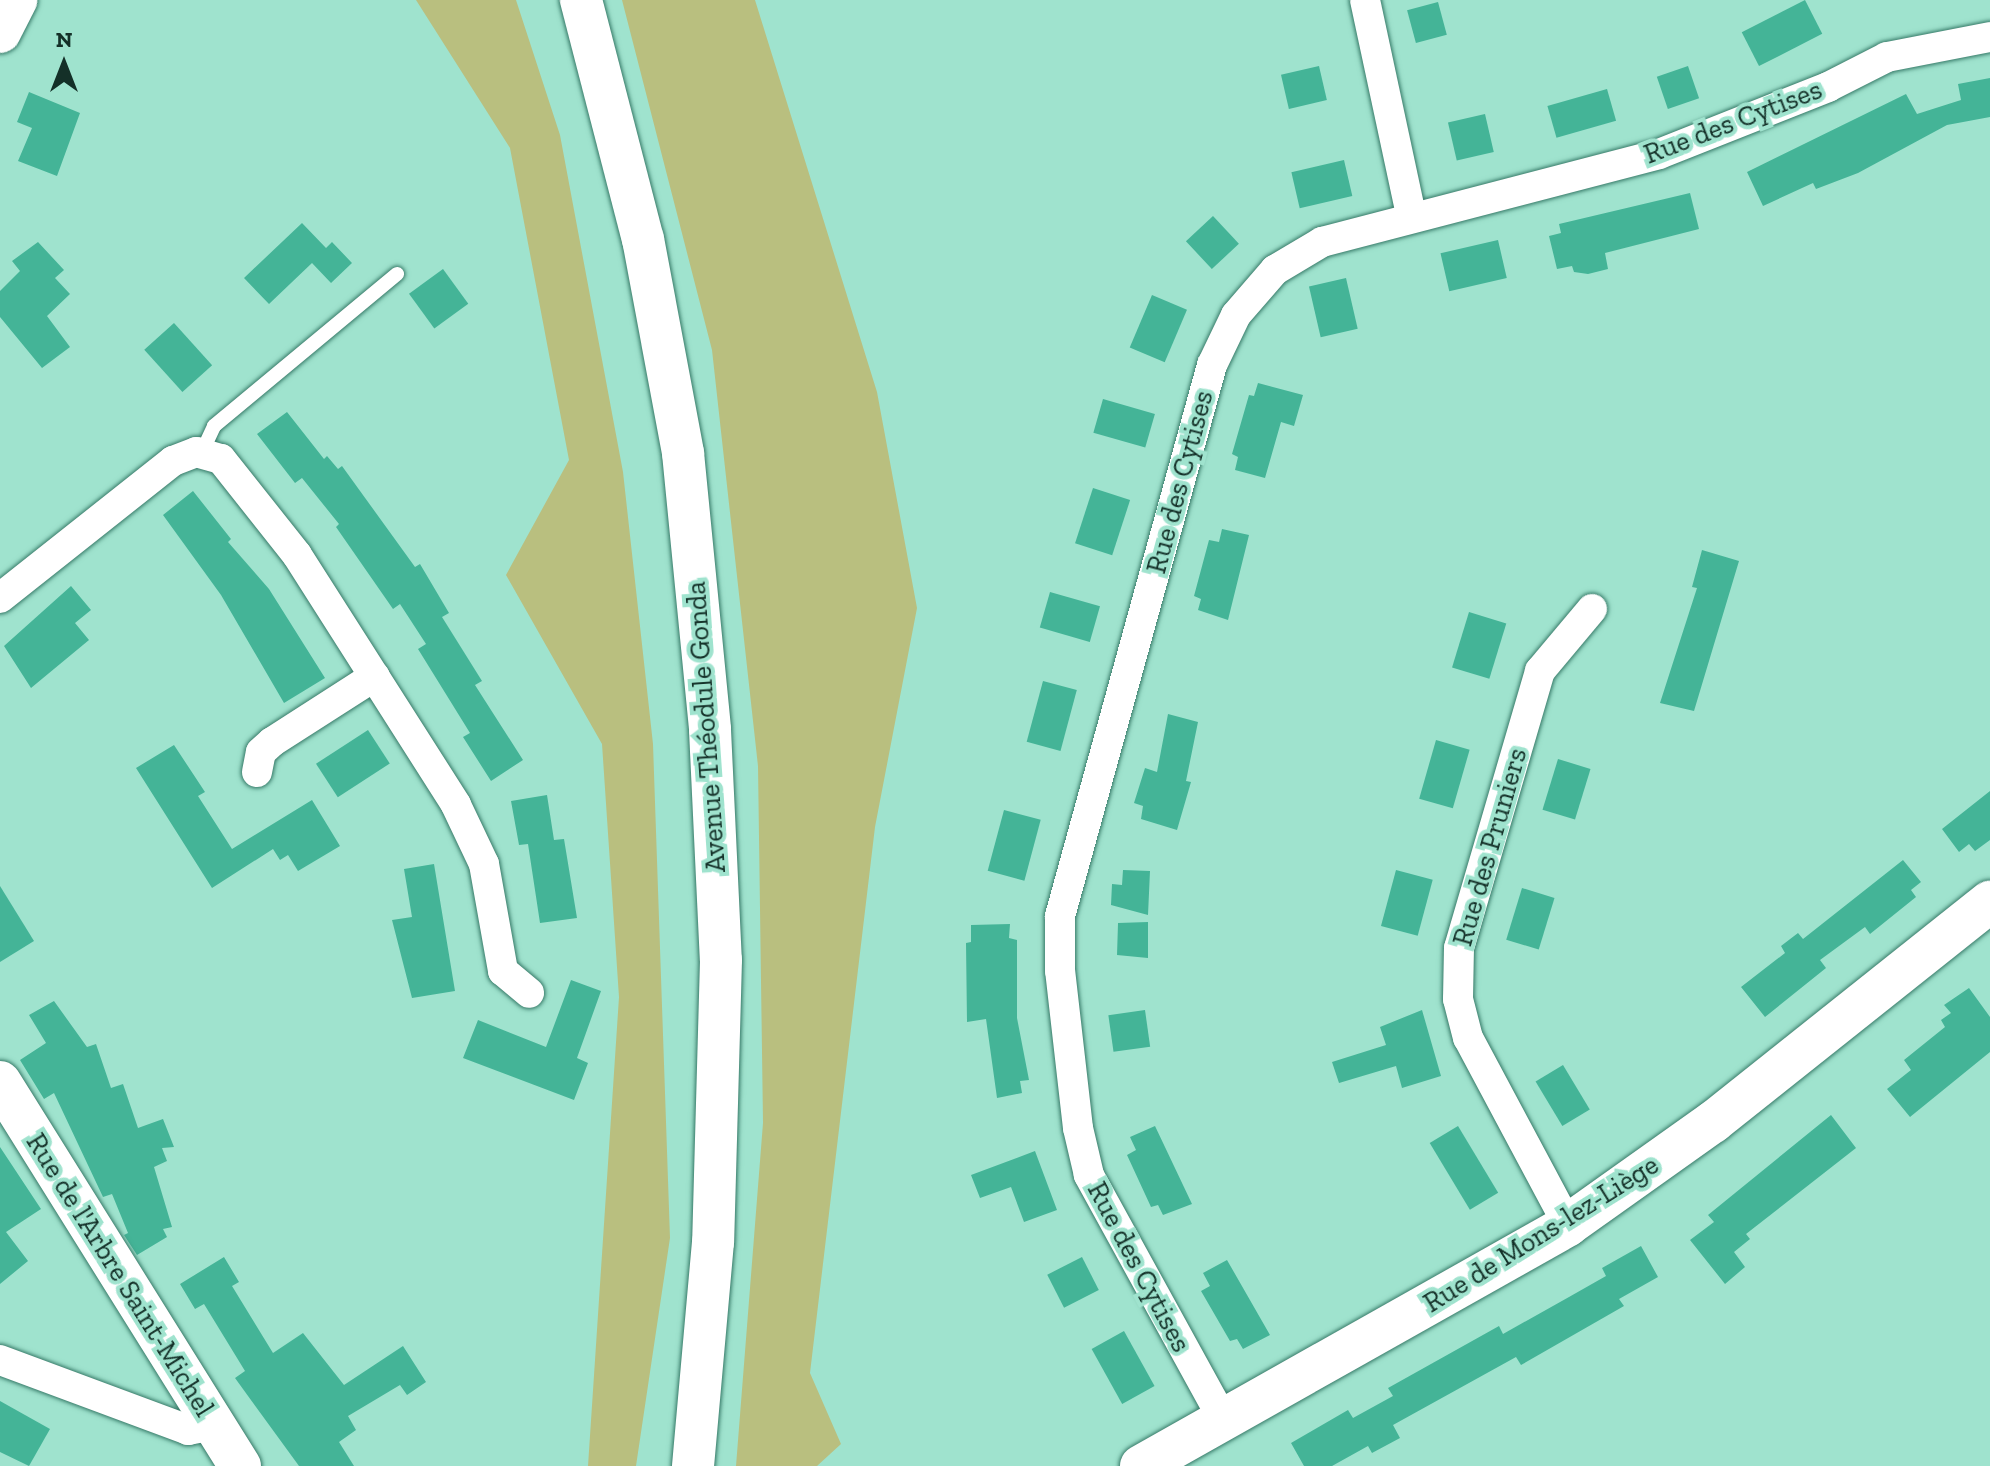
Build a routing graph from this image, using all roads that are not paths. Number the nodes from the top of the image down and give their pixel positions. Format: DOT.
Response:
graph roads {
  1 [pos="16,0"];
  2 [pos="581,0"];
  3 [pos="1365,0"];
  4 [pos="0,32"];
  5 [pos="1990,37"];
  6 [pos="1411,215"];
  7 [pos="397,274"];
  8 [pos="202,452"];
  9 [pos="0,598"];
  10 [pos="1592,609"];
  11 [pos="375,676"];
  12 [pos="257,772"];
  13 [pos="1990,902"];
  14 [pos="529,993"];
  15 [pos="0,1082"];
  16 [pos="1568,1225"];
  17 [pos="0,1360"];
  18 [pos="1224,1421"];
  19 [pos="214,1425"];
  20 [pos="240,1466"];
  21 [pos="693,1466"];
  22 [pos="1141,1466"];
  1 -- 4 [label="street"];
  2 -- 21 [label="street, Avenue Théodule Gonda"];
  3 -- 6 [label="street"];
  5 -- 6 [label="street, Rue des Cytises"];
  6 -- 18 [label="street, Rue des Cytises"];
  7 -- 8 [label="lane"];
  8 -- 9 [label="street"];
  8 -- 11 [label="street"];
  10 -- 16 [label="street, Rue des Pruniers"];
  11 -- 12 [label="street"];
  11 -- 14 [label="street"];
  13 -- 16 [label="street, Rue de Mons-lez-Liège"];
  15 -- 19 [label="street, Rue de l'Arbre Saint-Michel"];
  16 -- 18 [label="street, Rue de Mons-lez-Liège"];
  17 -- 19 [label="street"];
  18 -- 22 [label="street, Rue de Mons-lez-Liège"];
  19 -- 20 [label="street, Rue de l'Arbre Saint-Michel"];
}
